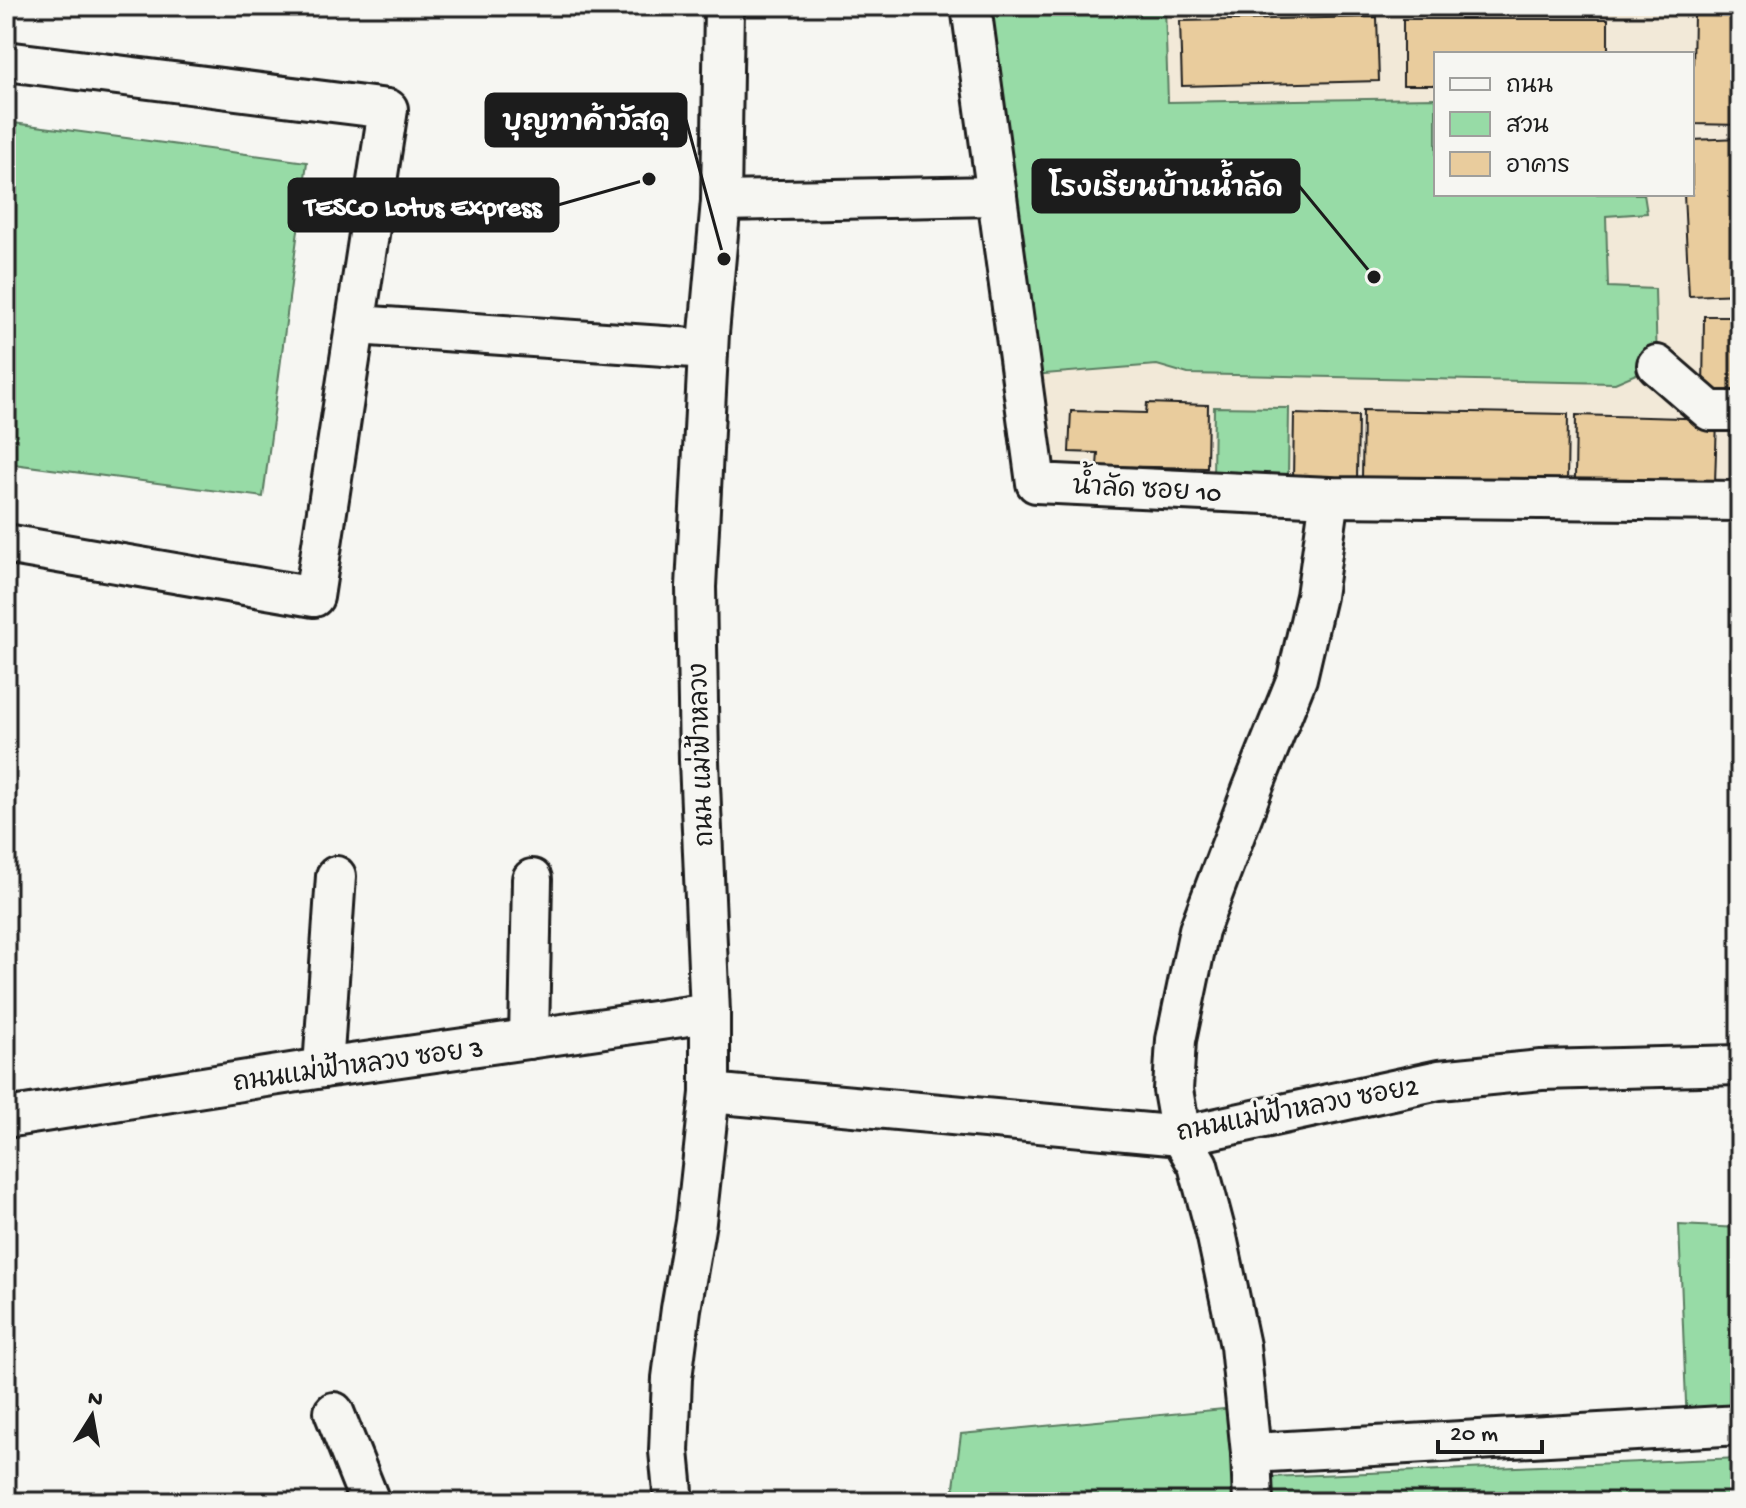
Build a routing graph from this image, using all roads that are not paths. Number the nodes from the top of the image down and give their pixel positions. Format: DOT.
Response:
graph roads {
  1 [pos="724,6"];
  2 [pos="971,6"];
  3 [pos="6,61"];
  4 [pos="997,196"];
  5 [pos="721,201"];
  6 [pos="356,325"];
  7 [pos="708,349"];
  8 [pos="1657,365"];
  9 [pos="1740,411"];
  10 [pos="1330,497"];
  11 [pos="1740,501"];
  12 [pos="6,544"];
  13 [pos="336,876"];
  14 [pos="532,879"];
  15 [pos="710,1013"];
  16 [pos="529,1039"];
  17 [pos="1740,1065"];
  18 [pos="323,1068"];
  19 [pos="710,1093"];
  20 [pos="6,1118"];
  21 [pos="1181,1136"];
  22 [pos="334,1412"];
  23 [pos="1740,1425"];
  24 [pos="1251,1453"];
  25 [pos="370,1502"];
  26 [pos="674,1502"];
  27 [pos="1253,1502"];
  1 -- 5 [label="street, ถนน แม่ฟ้าหลวง"];
  2 -- 4 [label="street, น้ำลัด ซอย 10"];
  3 -- 6 [label="street"];
  4 -- 5 [label="street"];
  4 -- 10 [label="street, น้ำลัด ซอย 10"];
  5 -- 7 [label="street, ถนน แม่ฟ้าหลวง"];
  6 -- 7 [label="street"];
  6 -- 12 [label="street"];
  7 -- 15 [label="street, ถนน แม่ฟ้าหลวง"];
  8 -- 9 [label="street"];
  10 -- 11 [label="street, น้ำลัด ซอย 10"];
  10 -- 21 [label="street"];
  13 -- 18 [label="street"];
  14 -- 16 [label="street"];
  15 -- 16 [label="street, ถนนแม่ฟ้าหลวง ซอย 3"];
  15 -- 19 [label="street, ถนน แม่ฟ้าหลวง"];
  16 -- 18 [label="street, ถนนแม่ฟ้าหลวง ซอย 3"];
  17 -- 21 [label="street, ถนนแม่ฟ้าหลวง ซอย2"];
  18 -- 20 [label="street, ถนนแม่ฟ้าหลวง ซอย 3"];
  19 -- 21 [label="street, ถนนแม่ฟ้าหลวง ซอย2"];
  19 -- 26 [label="street, ถนน แม่ฟ้าหลวง"];
  21 -- 24 [label="street"];
  22 -- 25 [label="street"];
  23 -- 24 [label="street"];
  24 -- 27 [label="street"];
}
